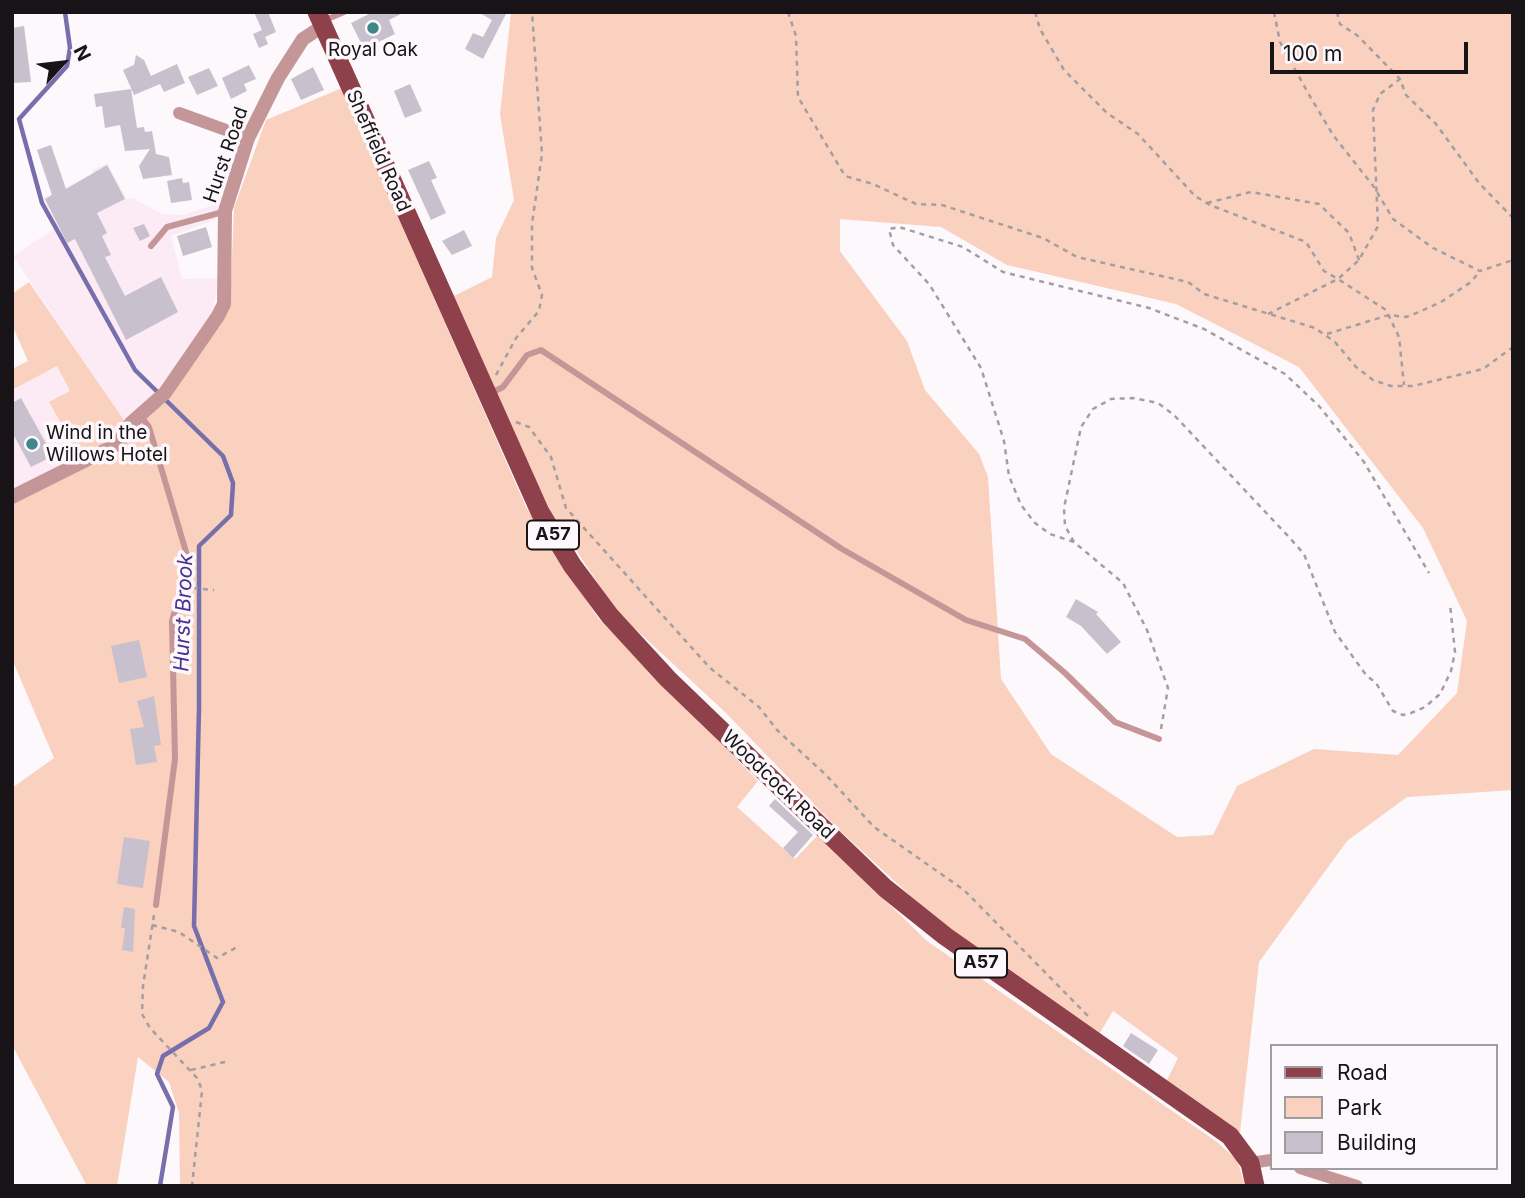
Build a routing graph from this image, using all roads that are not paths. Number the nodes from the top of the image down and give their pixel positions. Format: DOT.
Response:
graph roads {
  1 [pos="344,12"];
  2 [pos="320,20"];
  3 [pos="179,113"];
  4 [pos="248,138"];
  5 [pos="225,211"];
  6 [pos="151,246"];
  7 [pos="440,289"];
  8 [pos="491,405"];
  9 [pos="143,411"];
  10 [pos="12,497"];
  11 [pos="1159,739"];
  12 [pos="156,905"];
  13 [pos="1270,1160"];
  14 [pos="1250,1163"];
  15 [pos="1306,1170"];
  16 [pos="1255,1186"];
  17 [pos="1357,1186"];
  1 -- 2 [label="lane"];
  2 -- 4 [label="street, Hurst Road"];
  2 -- 7 [label="main road, Sheffield Road / A57"];
  3 -- 4 [label="street"];
  4 -- 5 [label="street, Hurst Road"];
  5 -- 6 [label="lane"];
  5 -- 9 [label="street, Hurst Road"];
  7 -- 8 [label="main road, Woodcock Road / A57"];
  8 -- 11 [label="lane"];
  8 -- 14 [label="main road, Woodcock Road / A57"];
  9 -- 10 [label="street, Hurst Road"];
  9 -- 12 [label="lane"];
  13 -- 14 [label="street"];
  14 -- 16 [label="main road, A57"];
  15 -- 17 [label="street"];
}
